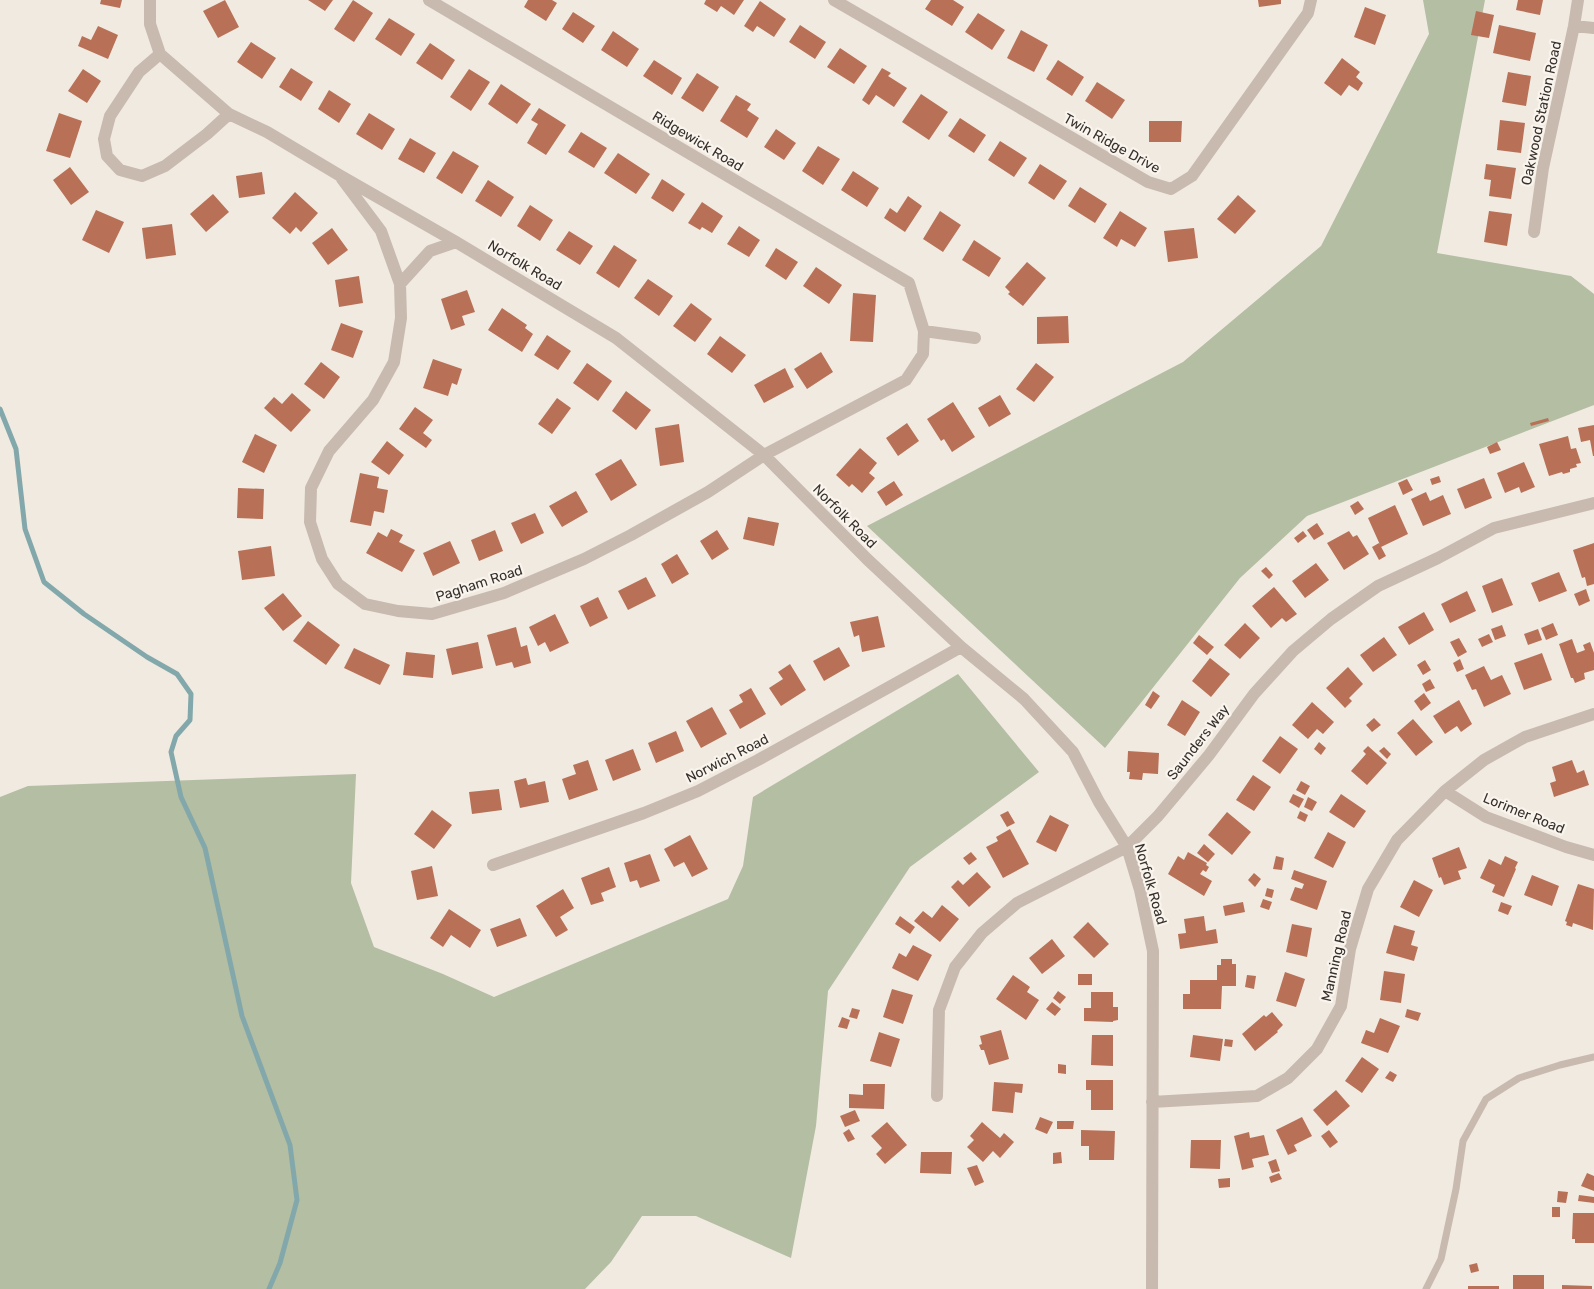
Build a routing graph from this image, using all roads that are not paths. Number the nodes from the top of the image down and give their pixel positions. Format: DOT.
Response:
graph roads {
  1 [pos="150,0"];
  2 [pos="429,0"];
  3 [pos="834,0"];
  4 [pos="1312,0"];
  5 [pos="1578,0"];
  6 [pos="1574,26"];
  7 [pos="1594,28"];
  8 [pos="160,54"];
  9 [pos="229,114"];
  10 [pos="339,175"];
  11 [pos="1534,232"];
  12 [pos="456,242"];
  13 [pos="400,284"];
  14 [pos="924,331"];
  15 [pos="975,338"];
  16 [pos="764,455"];
  17 [pos="1594,503"];
  18 [pos="961,647"];
  19 [pos="1594,714"];
  20 [pos="1446,791"];
  21 [pos="1127,847"];
  22 [pos="1594,855"];
  23 [pos="493,865"];
  24 [pos="1594,1057"];
  25 [pos="937,1096"];
  26 [pos="1152,1102"];
  27 [pos="1152,1289"];
  28 [pos="1426,1289"];
  1 -- 8 [label="street"];
  2 -- 14 [label="street, Ridgewick Road"];
  3 -- 4 [label="street, Twin Ridge Drive"];
  5 -- 6 [label="street, Oakwood Station Road"];
  6 -- 7 [label="street"];
  6 -- 11 [label="street, Oakwood Station Road"];
  8 -- 9 [label="street, Norfolk Road"];
  8 -- 9 [label="street"];
  9 -- 10 [label="street, Norfolk Road"];
  10 -- 12 [label="street, Norfolk Road"];
  10 -- 13 [label="street, Pagham Road"];
  12 -- 13 [label="street"];
  12 -- 16 [label="street, Norfolk Road"];
  13 -- 16 [label="street, Pagham Road"];
  14 -- 15 [label="street"];
  14 -- 16 [label="street, Ridgewick Road"];
  16 -- 18 [label="street, Norfolk Road"];
  17 -- 21 [label="street, Saunders Way"];
  18 -- 21 [label="street, Norfolk Road"];
  18 -- 23 [label="street, Norwich Road"];
  19 -- 20 [label="street, Manning Road"];
  20 -- 22 [label="street, Lorimer Road"];
  20 -- 26 [label="street, Manning Road"];
  21 -- 25 [label="street, Saunders Way"];
  21 -- 26 [label="street, Norfolk Road"];
  24 -- 28 [label="lane"];
  26 -- 27 [label="street, Norfolk Road"];
}
